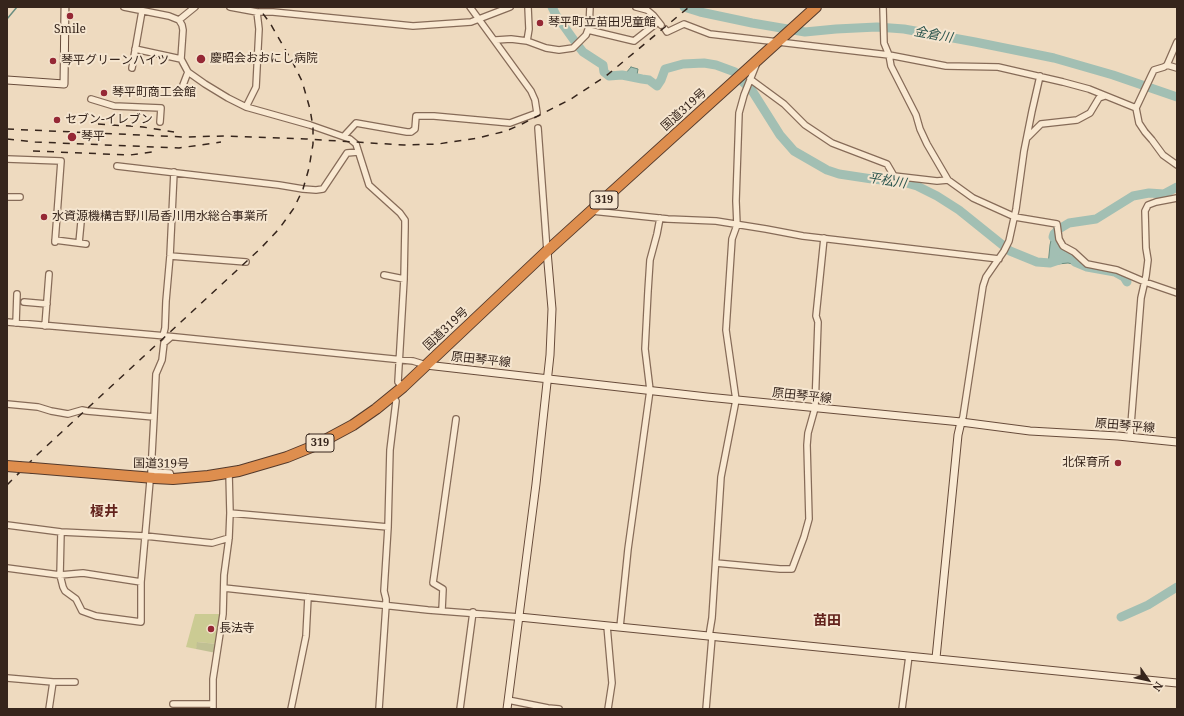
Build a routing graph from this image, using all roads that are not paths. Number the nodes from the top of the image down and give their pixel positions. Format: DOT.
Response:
graph roads {
  1 [pos="65,7"];
  2 [pos="124,7"];
  3 [pos="195,7"];
  4 [pos="230,7"];
  5 [pos="470,7"];
  6 [pos="510,7"];
  7 [pos="528,7"];
  8 [pos="590,7"];
  9 [pos="636,7"];
  10 [pos="816,7"];
  11 [pos="883,9"];
  12 [pos="142,10"];
  13 [pos="273,10"];
  14 [pos="257,12"];
  15 [pos="480,19"];
  16 [pos="179,20"];
  17 [pos="661,26"];
  18 [pos="588,30"];
  19 [pos="779,39"];
  20 [pos="496,40"];
  21 [pos="527,41"];
  22 [pos="1177,42"];
  23 [pos="135,49"];
  24 [pos="888,55"];
  25 [pos="182,59"];
  26 [pos="758,61"];
  27 [pos="1167,65"];
  28 [pos="132,68"];
  29 [pos="1177,68"];
  30 [pos="188,72"];
  31 [pos="1040,76"];
  32 [pos="750,79"];
  33 [pos="7,80"];
  34 [pos="182,90"];
  35 [pos="1105,96"];
  36 [pos="90,100"];
  37 [pos="246,107"];
  38 [pos="1136,108"];
  39 [pos="160,122"];
  40 [pos="538,128"];
  41 [pos="344,136"];
  42 [pos="1027,139"];
  43 [pos="358,152"];
  44 [pos="7,159"];
  45 [pos="1177,165"];
  46 [pos="117,166"];
  47 [pos="174,172"];
  48 [pos="948,180"];
  49 [pos="7,197"];
  50 [pos="20,198"];
  51 [pos="1177,198"];
  52 [pos="592,211"];
  53 [pos="1015,217"];
  54 [pos="660,218"];
  55 [pos="81,222"];
  56 [pos="737,225"];
  57 [pos="824,238"];
  58 [pos="79,243"];
  59 [pos="86,244"];
  60 [pos="547,251"];
  61 [pos="170,256"];
  62 [pos="999,259"];
  63 [pos="246,262"];
  64 [pos="48,274"];
  65 [pos="384,276"];
  66 [pos="404,280"];
  67 [pos="1145,282"];
  68 [pos="1177,293"];
  69 [pos="16,294"];
  70 [pos="24,302"];
  71 [pos="47,304"];
  72 [pos="7,322"];
  73 [pos="16,323"];
  74 [pos="45,326"];
  75 [pos="163,336"];
  76 [pos="171,337"];
  77 [pos="399,360"];
  78 [pos="426,365"];
  79 [pos="547,378"];
  80 [pos="402,387"];
  81 [pos="650,390"];
  82 [pos="392,396"];
  83 [pos="736,400"];
  84 [pos="7,404"];
  85 [pos="815,408"];
  86 [pos="154,417"];
  87 [pos="456,419"];
  88 [pos="961,422"];
  89 [pos="1130,437"];
  90 [pos="1177,442"];
  91 [pos="7,466"];
  92 [pos="229,473"];
  93 [pos="172,479"];
  94 [pos="150,481"];
  95 [pos="230,513"];
  96 [pos="7,525"];
  97 [pos="388,527"];
  98 [pos="60,532"];
  99 [pos="145,536"];
  100 [pos="229,538"];
  101 [pos="716,563"];
  102 [pos="7,568"];
  103 [pos="60,575"];
  104 [pos="141,582"];
  105 [pos="224,588"];
  106 [pos="308,597"];
  107 [pos="386,605"];
  108 [pos="442,610"];
  109 [pos="473,612"];
  110 [pos="519,617"];
  111 [pos="607,626"];
  112 [pos="620,627"];
  113 [pos="710,636"];
  114 [pos="909,656"];
  115 [pos="936,658"];
  116 [pos="7,678"];
  117 [pos="53,682"];
  118 [pos="75,682"];
  119 [pos="1177,683"];
  120 [pos="508,700"];
  121 [pos="176,706"];
  122 [pos="213,707"];
  123 [pos="50,709"];
  124 [pos="291,709"];
  125 [pos="379,709"];
  126 [pos="460,709"];
  127 [pos="507,709"];
  128 [pos="558,709"];
  129 [pos="608,709"];
  130 [pos="706,709"];
  131 [pos="902,709"];
  1 -- 33 [label="street"];
  2 -- 12 [label="street"];
  3 -- 16 [label="street"];
  4 -- 14 [label="street"];
  5 -- 15 [label="street"];
  6 -- 15 [label="street"];
  7 -- 21 [label="street"];
  8 -- 18 [label="street"];
  9 -- 17 [label="street"];
  10 -- 19 [label="highway, 国道319号 / 319"];
  11 -- 24 [label="street"];
  12 -- 16 [label="street"];
  12 -- 23 [label="street"];
  13 -- 14 [label="street"];
  13 -- 15 [label="street"];
  14 -- 37 [label="street"];
  15 -- 20 [label="street"];
  16 -- 25 [label="street"];
  17 -- 18 [label="street"];
  17 -- 19 [label="street"];
  18 -- 21 [label="street"];
  19 -- 24 [label="street"];
  19 -- 26 [label="highway, 国道319号 / 319"];
  20 -- 21 [label="street"];
  20 -- 41 [label="street"];
  22 -- 27 [label="street"];
  23 -- 25 [label="street"];
  23 -- 28 [label="street"];
  24 -- 31 [label="street"];
  24 -- 48 [label="street"];
  25 -- 30 [label="street"];
  26 -- 32 [label="street"];
  26 -- 52 [label="highway, 国道319号 / 319"];
  27 -- 29 [label="street"];
  27 -- 38 [label="street"];
  30 -- 34 [label="street"];
  30 -- 37 [label="street"];
  31 -- 35 [label="street"];
  31 -- 42 [label="street"];
  32 -- 48 [label="street"];
  32 -- 56 [label="street"];
  35 -- 38 [label="street"];
  35 -- 42 [label="street"];
  36 -- 39 [label="street"];
  37 -- 41 [label="street"];
  38 -- 45 [label="street"];
  40 -- 60 [label="street"];
  41 -- 43 [label="street"];
  42 -- 53 [label="street"];
  43 -- 47 [label="street"];
  43 -- 66 [label="street"];
  44 -- 58 [label="street"];
  46 -- 47 [label="street"];
  47 -- 61 [label="street"];
  48 -- 53 [label="street"];
  49 -- 50 [label="street"];
  51 -- 67 [label="street"];
  52 -- 54 [label="street"];
  52 -- 60 [label="highway, 国道319号 / 319"];
  53 -- 62 [label="street"];
  53 -- 67 [label="street"];
  54 -- 56 [label="street"];
  54 -- 81 [label="street"];
  55 -- 58 [label="street"];
  56 -- 57 [label="street"];
  56 -- 83 [label="street"];
  57 -- 62 [label="street"];
  57 -- 85 [label="street"];
  58 -- 59 [label="street"];
  60 -- 78 [label="highway, 国道319号 / 319"];
  60 -- 79 [label="street"];
  61 -- 63 [label="street"];
  61 -- 75 [label="street"];
  62 -- 88 [label="street"];
  64 -- 71 [label="street"];
  65 -- 66 [label="street"];
  66 -- 77 [label="street"];
  67 -- 68 [label="street"];
  67 -- 89 [label="street"];
  69 -- 73 [label="street"];
  70 -- 71 [label="street"];
  71 -- 74 [label="street"];
  72 -- 73 [label="street"];
  73 -- 74 [label="street"];
  74 -- 75 [label="street"];
  75 -- 76 [label="street"];
  76 -- 77 [label="street"];
  76 -- 86 [label="street"];
  77 -- 78 [label="street"];
  77 -- 80 [label="street"];
  78 -- 79 [label="street, 原田琴平線"];
  78 -- 80 [label="highway, 国道319号 / 319"];
  79 -- 81 [label="street, 原田琴平線"];
  79 -- 110 [label="street"];
  80 -- 82 [label="highway, 国道319号 / 319"];
  81 -- 83 [label="street, 原田琴平線"];
  81 -- 112 [label="street"];
  82 -- 92 [label="highway, 国道319号 / 319"];
  82 -- 97 [label="street"];
  83 -- 85 [label="street, 原田琴平線"];
  83 -- 101 [label="street"];
  84 -- 86 [label="street"];
  85 -- 88 [label="street, 原田琴平線"];
  85 -- 101 [label="street"];
  86 -- 93 [label="street"];
  87 -- 108 [label="street"];
  88 -- 89 [label="street, 原田琴平線"];
  88 -- 115 [label="street"];
  89 -- 90 [label="street, 原田琴平線"];
  91 -- 93 [label="highway, 国道319号 / 319, bridge"];
  92 -- 93 [label="highway, 国道319号 / 319"];
  92 -- 95 [label="street"];
  94 -- 99 [label="street"];
  95 -- 97 [label="street"];
  95 -- 100 [label="street"];
  96 -- 98 [label="street"];
  97 -- 107 [label="street"];
  98 -- 99 [label="street"];
  98 -- 103 [label="street"];
  99 -- 100 [label="street"];
  99 -- 104 [label="street"];
  100 -- 105 [label="street"];
  101 -- 113 [label="street"];
  102 -- 103 [label="street"];
  103 -- 104 [label="street"];
  103 -- 104 [label="street"];
  105 -- 106 [label="street"];
  105 -- 122 [label="street"];
  106 -- 107 [label="street"];
  106 -- 124 [label="street"];
  107 -- 108 [label="street"];
  107 -- 125 [label="street"];
  108 -- 109 [label="street"];
  109 -- 110 [label="street"];
  109 -- 126 [label="street"];
  110 -- 111 [label="street"];
  110 -- 120 [label="street"];
  111 -- 112 [label="street"];
  111 -- 129 [label="street"];
  112 -- 113 [label="street"];
  113 -- 114 [label="street"];
  113 -- 130 [label="street"];
  114 -- 115 [label="street"];
  114 -- 131 [label="street"];
  115 -- 119 [label="street"];
  116 -- 117 [label="street"];
  117 -- 118 [label="street"];
  117 -- 123 [label="street"];
  120 -- 127 [label="street"];
  120 -- 128 [label="street"];
  121 -- 122 [label="street"];
}
